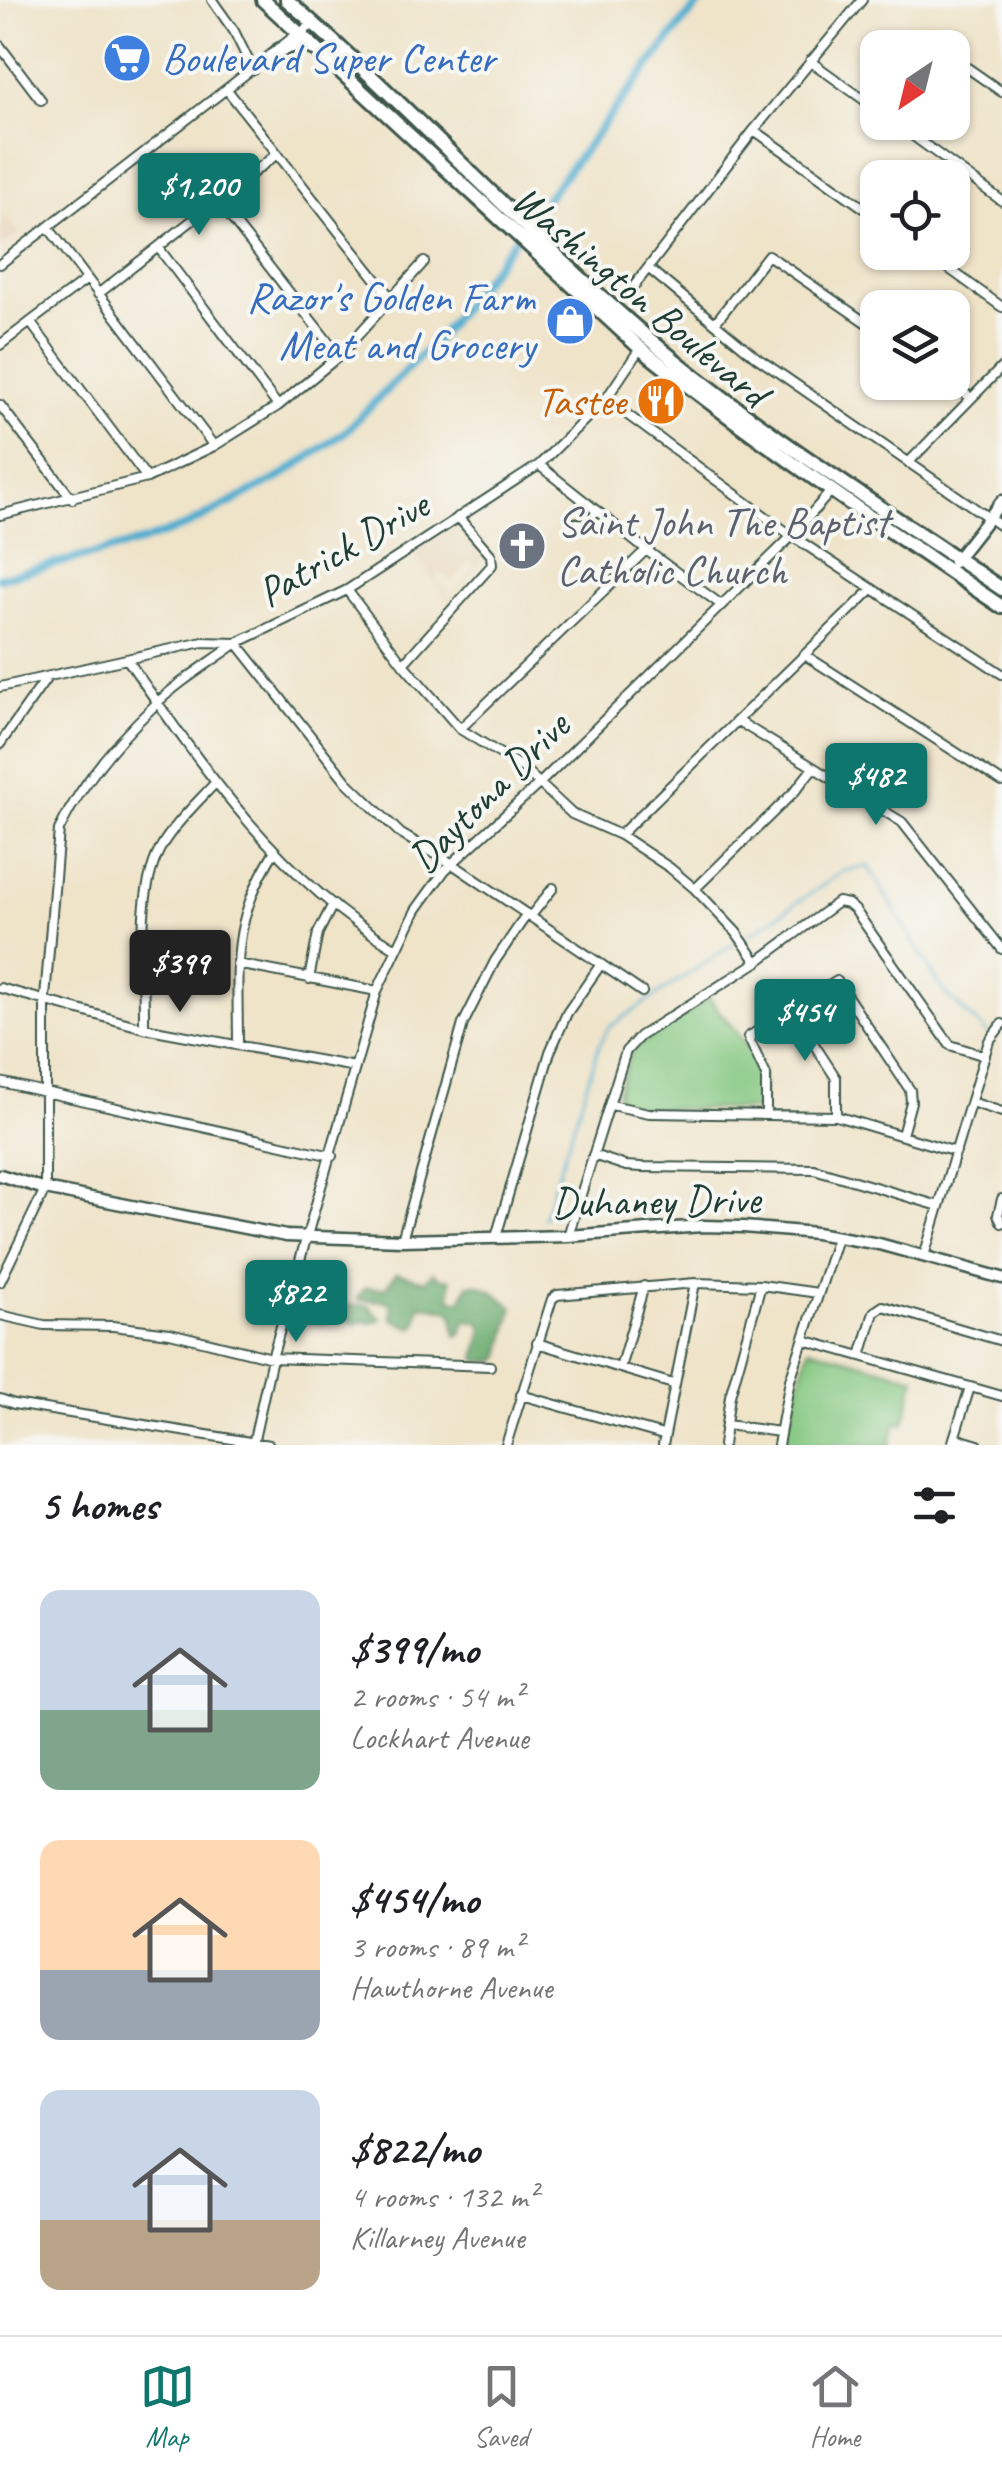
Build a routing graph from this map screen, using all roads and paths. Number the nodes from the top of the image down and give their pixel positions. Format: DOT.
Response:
graph roads {
  1 [pos="212,0"];
  2 [pos="287,0"];
  3 [pos="862,0"];
  4 [pos="266,2"];
  5 [pos="315,24"];
  6 [pos="300,32"];
  7 [pos="0,46"];
  8 [pos="279,50"];
  9 [pos="810,61"];
  10 [pos="331,62"];
  11 [pos="254,70"];
  12 [pos="970,70"];
  13 [pos="228,91"];
  14 [pos="1002,92"];
  15 [pos="860,97"];
  16 [pos="41,100"];
  17 [pos="754,130"];
  18 [pos="919,140"];
  19 [pos="277,154"];
  20 [pos="217,200"];
  21 [pos="1002,201"];
  22 [pos="860,205"];
  23 [pos="500,212"];
  24 [pos="48,227"];
  25 [pos="158,247"];
  26 [pos="424,262"];
  27 [pos="0,264"];
  28 [pos="648,268"];
  29 [pos="951,270"];
  30 [pos="87,279"];
  31 [pos="98,294"];
  32 [pos="628,294"];
  33 [pos="391,298"];
  34 [pos="1002,307"];
  35 [pos="860,319"];
  36 [pos="30,322"];
  37 [pos="715,323"];
  38 [pos="644,343"];
  39 [pos="0,345"];
  40 [pos="339,356"];
  41 [pos="1002,368"];
  42 [pos="972,398"];
  43 [pos="606,399"];
  44 [pos="0,406"];
  45 [pos="278,406"];
  46 [pos="214,446"];
  47 [pos="908,463"];
  48 [pos="539,466"];
  49 [pos="148,478"];
  50 [pos="831,491"];
  51 [pos="72,499"];
  52 [pos="1002,501"];
  53 [pos="596,511"];
  54 [pos="0,515"];
  55 [pos="458,517"];
  56 [pos="987,517"];
  57 [pos="576,522"];
  58 [pos="1002,526"];
  59 [pos="792,536"];
  60 [pos="646,550"];
  61 [pos="957,558"];
  62 [pos="948,571"];
  63 [pos="1002,589"];
  64 [pos="346,590"];
  65 [pos="871,590"];
  66 [pos="720,604"];
  67 [pos="1002,607"];
  68 [pos="237,643"];
  69 [pos="806,655"];
  70 [pos="128,660"];
  71 [pos="402,664"];
  72 [pos="1002,674"];
  73 [pos="46,679"];
  74 [pos="0,687"];
  75 [pos="157,702"];
  76 [pos="738,721"];
  77 [pos="460,730"];
  78 [pos="0,744"];
  79 [pos="814,768"];
  80 [pos="216,782"];
  81 [pos="540,782"];
  82 [pos="1002,782"];
  83 [pos="620,835"];
  84 [pos="274,852"];
  85 [pos="452,863"];
  86 [pos="552,888"];
  87 [pos="695,889"];
  88 [pos="333,904"];
  89 [pos="529,916"];
  90 [pos="395,948"];
  91 [pos="1002,949"];
  92 [pos="757,962"];
  93 [pos="237,964"];
  94 [pos="601,964"];
  95 [pos="309,979"];
  96 [pos="0,988"];
  97 [pos="378,991"];
  98 [pos="642,992"];
  99 [pos="45,998"];
  100 [pos="792,1009"];
  101 [pos="999,1027"];
  102 [pos="144,1028"];
  103 [pos="238,1045"];
  104 [pos="985,1056"];
  105 [pos="355,1067"];
  106 [pos="0,1082"];
  107 [pos="43,1091"];
  108 [pos="970,1102"];
  109 [pos="610,1105"];
  110 [pos="1002,1112"];
  111 [pos="766,1114"];
  112 [pos="836,1116"];
  113 [pos="902,1135"];
  114 [pos="956,1152"];
  115 [pos="332,1156"];
  116 [pos="594,1156"];
  117 [pos="0,1176"];
  118 [pos="45,1189"];
  119 [pos="1002,1199"];
  120 [pos="939,1206"];
  121 [pos="1002,1223"];
  122 [pos="568,1236"];
  123 [pos="306,1237"];
  124 [pos="496,1238"];
  125 [pos="836,1238"];
  126 [pos="402,1240"];
  127 [pos="924,1256"];
  128 [pos="1002,1278"];
  129 [pos="0,1282"];
  130 [pos="695,1283"];
  131 [pos="761,1285"];
  132 [pos="644,1286"];
  133 [pos="818,1293"];
  134 [pos="0,1315"];
  135 [pos="804,1340"];
  136 [pos="1002,1340"];
  137 [pos="537,1343"];
  138 [pos="862,1356"];
  139 [pos="272,1358"];
  140 [pos="490,1366"];
  141 [pos="620,1368"];
  142 [pos="674,1384"];
  143 [pos="970,1387"];
  144 [pos="521,1395"];
  145 [pos="1002,1396"];
  146 [pos="0,1399"];
  147 [pos="726,1425"];
  148 [pos="780,1432"];
  149 [pos="663,1440"];
  150 [pos="954,1442"];
  151 [pos="253,1444"];
  152 [pos="268,1445"];
  153 [pos="506,1445"];
  154 [pos="723,1445"];
  155 [pos="778,1445"];
  156 [pos="978,1445"];
  1 -- 11 [label="street"];
  2 -- 5 [label="highway, Washington Boulevard"];
  3 -- 9 [label="street"];
  4 -- 6 [label="highway, Washington Boulevard"];
  4 -- 8 [label="highway"];
  5 -- 6 [label="street"];
  5 -- 23 [label="highway, Washington Boulevard"];
  6 -- 8 [label="street"];
  6 -- 10 [label="highway, Washington Boulevard"];
  7 -- 16 [label="street"];
  8 -- 10 [label="highway"];
  8 -- 11 [label="street"];
  9 -- 15 [label="street"];
  9 -- 17 [label="street"];
  10 -- 23 [label="highway, Washington Boulevard"];
  11 -- 13 [label="street"];
  12 -- 14 [label="street"];
  13 -- 19 [label="street"];
  13 -- 24 [label="street"];
  17 -- 22 [label="street"];
  17 -- 28 [label="street"];
  18 -- 21 [label="street"];
  19 -- 20 [label="street"];
  19 -- 33 [label="street"];
  20 -- 25 [label="street"];
  20 -- 40 [label="street"];
  23 -- 38 [label="highway, Washington Boulevard"];
  24 -- 27 [label="street"];
  24 -- 30 [label="street"];
  25 -- 31 [label="street"];
  25 -- 45 [label="street"];
  26 -- 33 [label="street"];
  28 -- 32 [label="street"];
  28 -- 37 [label="street"];
  29 -- 34 [label="street"];
  30 -- 31 [label="street"];
  30 -- 36 [label="street"];
  31 -- 46 [label="street"];
  33 -- 40 [label="street"];
  35 -- 37 [label="street"];
  36 -- 39 [label="street"];
  36 -- 49 [label="street"];
  37 -- 47 [label="street"];
  38 -- 43 [label="street, Patrick Drive"];
  38 -- 50 [label="highway, Washington Boulevard"];
  38 -- 61 [label="highway, Washington Boulevard"];
  40 -- 45 [label="street"];
  41 -- 42 [label="street"];
  42 -- 47 [label="street"];
  43 -- 48 [label="street, Patrick Drive"];
  43 -- 59 [label="street"];
  44 -- 51 [label="street"];
  45 -- 46 [label="street"];
  46 -- 49 [label="street"];
  47 -- 56 [label="street"];
  48 -- 53 [label="street"];
  48 -- 55 [label="street, Patrick Drive"];
  49 -- 51 [label="street"];
  50 -- 59 [label="street, Daytona Drive"];
  50 -- 62 [label="highway, Washington Boulevard"];
  51 -- 54 [label="street"];
  52 -- 56 [label="street"];
  53 -- 57 [label="street"];
  53 -- 60 [label="street"];
  55 -- 64 [label="street, Patrick Drive"];
  55 -- 71 [label="street"];
  56 -- 58 [label="street"];
  56 -- 61 [label="street"];
  59 -- 65 [label="street"];
  59 -- 66 [label="street, Daytona Drive"];
  60 -- 66 [label="street"];
  60 -- 77 [label="street"];
  61 -- 62 [label="street"];
  61 -- 63 [label="highway, Washington Boulevard"];
  62 -- 67 [label="highway, Washington Boulevard"];
  64 -- 68 [label="street, Patrick Drive"];
  64 -- 71 [label="street"];
  65 -- 69 [label="street"];
  65 -- 72 [label="street"];
  66 -- 81 [label="street, Daytona Drive"];
  68 -- 70 [label="street, Patrick Drive"];
  68 -- 75 [label="street"];
  68 -- 85 [label="street"];
  69 -- 76 [label="street"];
  69 -- 82 [label="street"];
  70 -- 73 [label="street, Patrick Drive"];
  70 -- 75 [label="street"];
  71 -- 77 [label="street"];
  73 -- 74 [label="street, Patrick Drive"];
  73 -- 78 [label="street"];
  75 -- 80 [label="street"];
  75 -- 99 [label="street"];
  76 -- 79 [label="street"];
  76 -- 83 [label="street"];
  77 -- 81 [label="street"];
  79 -- 87 [label="street"];
  79 -- 91 [label="street"];
  80 -- 84 [label="street"];
  80 -- 102 [label="street"];
  81 -- 83 [label="street"];
  81 -- 85 [label="street, Daytona Drive"];
  83 -- 87 [label="street"];
  84 -- 88 [label="street"];
  84 -- 93 [label="street"];
  85 -- 89 [label="street"];
  85 -- 90 [label="street, Daytona Drive"];
  86 -- 89 [label="street"];
  87 -- 92 [label="street"];
  88 -- 90 [label="street"];
  88 -- 95 [label="street"];
  89 -- 94 [label="street"];
  89 -- 126 [label="street"];
  90 -- 97 [label="street, Daytona Drive"];
  92 -- 104 [label="street"];
  92 -- 109 [label="street"];
  93 -- 95 [label="street"];
  93 -- 103 [label="street"];
  94 -- 98 [label="street"];
  94 -- 124 [label="street"];
  95 -- 97 [label="street"];
  96 -- 99 [label="street"];
  97 -- 105 [label="street, Daytona Drive"];
  99 -- 102 [label="street"];
  99 -- 107 [label="street"];
  100 -- 111 [label="street"];
  100 -- 112 [label="street"];
  100 -- 113 [label="street"];
  101 -- 104 [label="street"];
  102 -- 103 [label="street"];
  103 -- 105 [label="street"];
  104 -- 108 [label="street"];
  105 -- 115 [label="street, Daytona Drive"];
  106 -- 107 [label="street"];
  107 -- 115 [label="street"];
  107 -- 118 [label="street"];
  108 -- 110 [label="street"];
  108 -- 114 [label="street"];
  109 -- 111 [label="street"];
  109 -- 116 [label="street"];
  111 -- 112 [label="street"];
  112 -- 113 [label="street"];
  113 -- 114 [label="street"];
  114 -- 120 [label="street"];
  115 -- 123 [label="street, Daytona Drive"];
  116 -- 120 [label="street"];
  116 -- 122 [label="street"];
  117 -- 118 [label="street, Duhaney Drive"];
  118 -- 123 [label="street, Duhaney Drive"];
  118 -- 129 [label="street"];
  119 -- 121 [label="street"];
  120 -- 127 [label="street"];
  122 -- 124 [label="street, Duhaney Drive"];
  122 -- 125 [label="street, Duhaney Drive"];
  123 -- 126 [label="street, Duhaney Drive"];
  123 -- 139 [label="street, Daytona Drive"];
  124 -- 126 [label="street, Duhaney Drive"];
  125 -- 127 [label="street, Duhaney Drive"];
  125 -- 133 [label="street"];
  127 -- 128 [label="street, Duhaney Drive"];
  130 -- 131 [label="street"];
  130 -- 132 [label="street"];
  130 -- 142 [label="street"];
  131 -- 133 [label="street"];
  131 -- 147 [label="street"];
  132 -- 137 [label="street"];
  132 -- 141 [label="street"];
  133 -- 135 [label="street"];
  134 -- 139 [label="street"];
  135 -- 138 [label="street"];
  135 -- 148 [label="street"];
  136 -- 138 [label="street"];
  137 -- 141 [label="street"];
  137 -- 144 [label="street"];
  138 -- 143 [label="street"];
  139 -- 140 [label="street"];
  139 -- 151 [label="street, Daytona Drive"];
  141 -- 142 [label="street"];
  142 -- 149 [label="street"];
  143 -- 145 [label="street"];
  143 -- 150 [label="street"];
  144 -- 149 [label="street"];
  144 -- 153 [label="street"];
  146 -- 151 [label="street"];
  147 -- 148 [label="street"];
  147 -- 154 [label="street"];
  148 -- 155 [label="street"];
  150 -- 156 [label="street"];
  151 -- 152 [label="street"];
}
